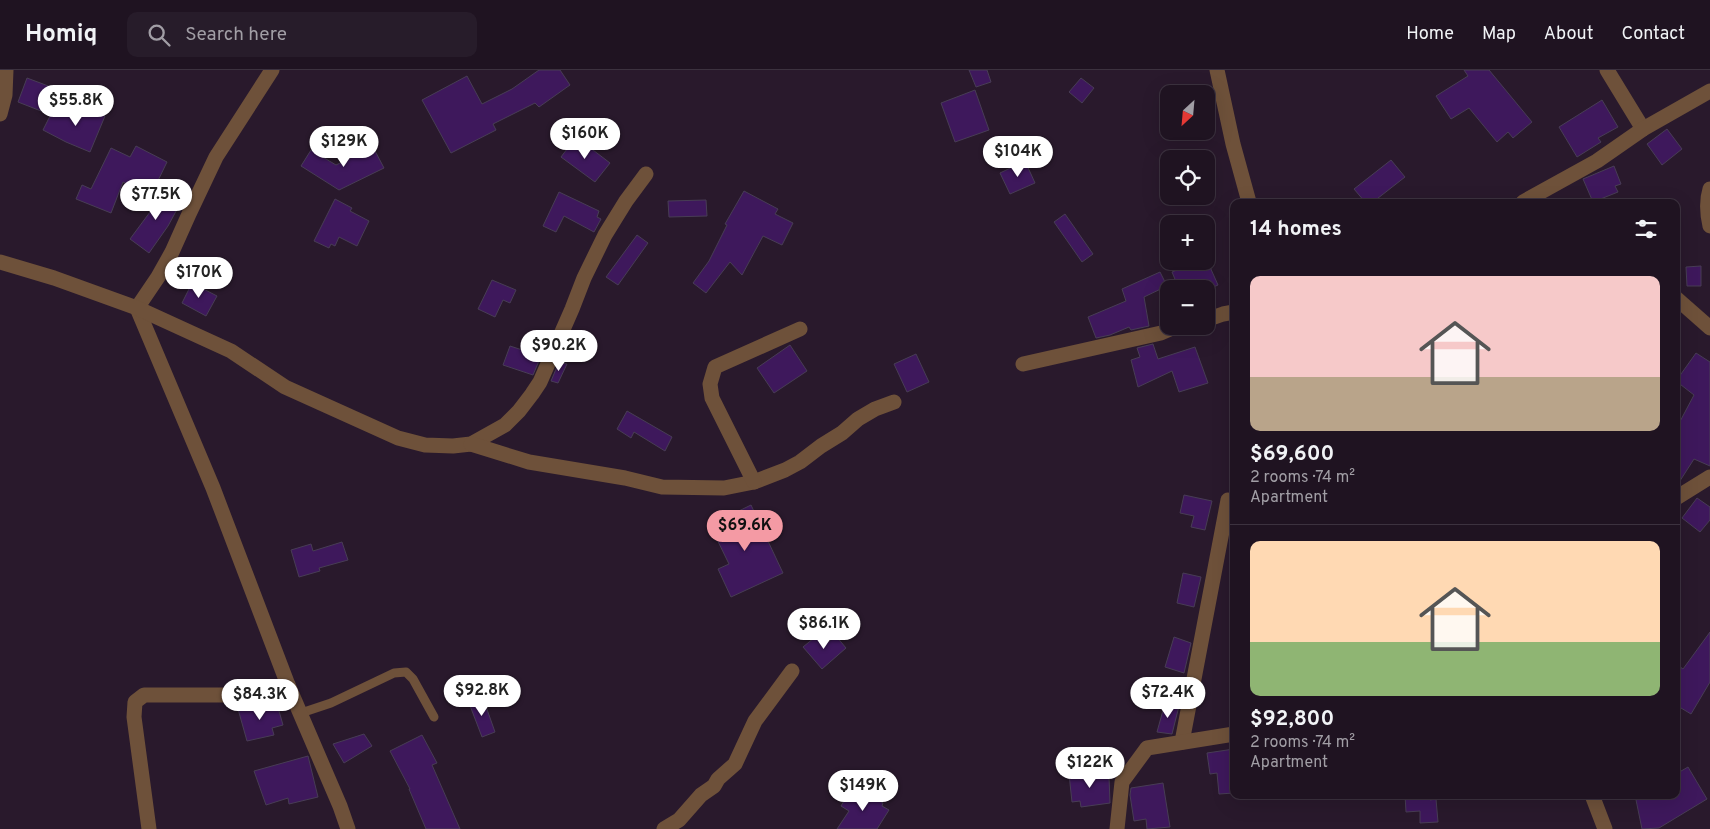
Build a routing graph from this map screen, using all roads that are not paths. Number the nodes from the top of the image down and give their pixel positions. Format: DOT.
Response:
graph roads {
  1 [pos="6,70"];
  2 [pos="272,70"];
  3 [pos="1217,70"];
  4 [pos="1607,70"];
  5 [pos="1710,90"];
  6 [pos="0,114"];
  7 [pos="1643,129"];
  8 [pos="646,174"];
  9 [pos="1710,189"];
  10 [pos="1248,199"];
  11 [pos="1528,199"];
  12 [pos="1710,226"];
  13 [pos="0,262"];
  14 [pos="1680,302"];
  15 [pos="137,308"];
  16 [pos="1230,313"];
  17 [pos="1710,315"];
  18 [pos="1215,317"];
  19 [pos="1710,328"];
  20 [pos="800,329"];
  21 [pos="1160,331"];
  22 [pos="1023,364"];
  23 [pos="894,402"];
  24 [pos="471,444"];
  25 [pos="1710,477"];
  26 [pos="754,482"];
  27 [pos="1680,496"];
  28 [pos="1228,500"];
  29 [pos="792,671"];
  30 [pos="288,684"];
  31 [pos="301,713"];
  32 [pos="434,717"];
  33 [pos="1230,735"];
  34 [pos="1182,742"];
  35 [pos="1594,799"];
  36 [pos="149,829"];
  37 [pos="348,829"];
  38 [pos="664,829"];
  39 [pos="1117,829"];
  40 [pos="1605,829"];
  1 -- 6 [label="street"];
  2 -- 15 [label="street"];
  3 -- 10 [label="street"];
  4 -- 7 [label="street"];
  5 -- 7 [label="street"];
  7 -- 11 [label="street"];
  8 -- 24 [label="street"];
  9 -- 12 [label="street"];
  13 -- 15 [label="street"];
  14 -- 19 [label="street"];
  15 -- 24 [label="street"];
  15 -- 30 [label="street"];
  16 -- 18 [label="street"];
  17 -- 19 [label="street"];
  20 -- 26 [label="street"];
  21 -- 22 [label="street"];
  23 -- 26 [label="street"];
  24 -- 26 [label="street"];
  25 -- 27 [label="street"];
  28 -- 34 [label="street"];
  29 -- 38 [label="street"];
  30 -- 31 [label="street"];
  30 -- 36 [label="street"];
  31 -- 32 [label="lane"];
  31 -- 37 [label="street"];
  33 -- 34 [label="street"];
  34 -- 39 [label="street"];
  35 -- 40 [label="street"];
}
